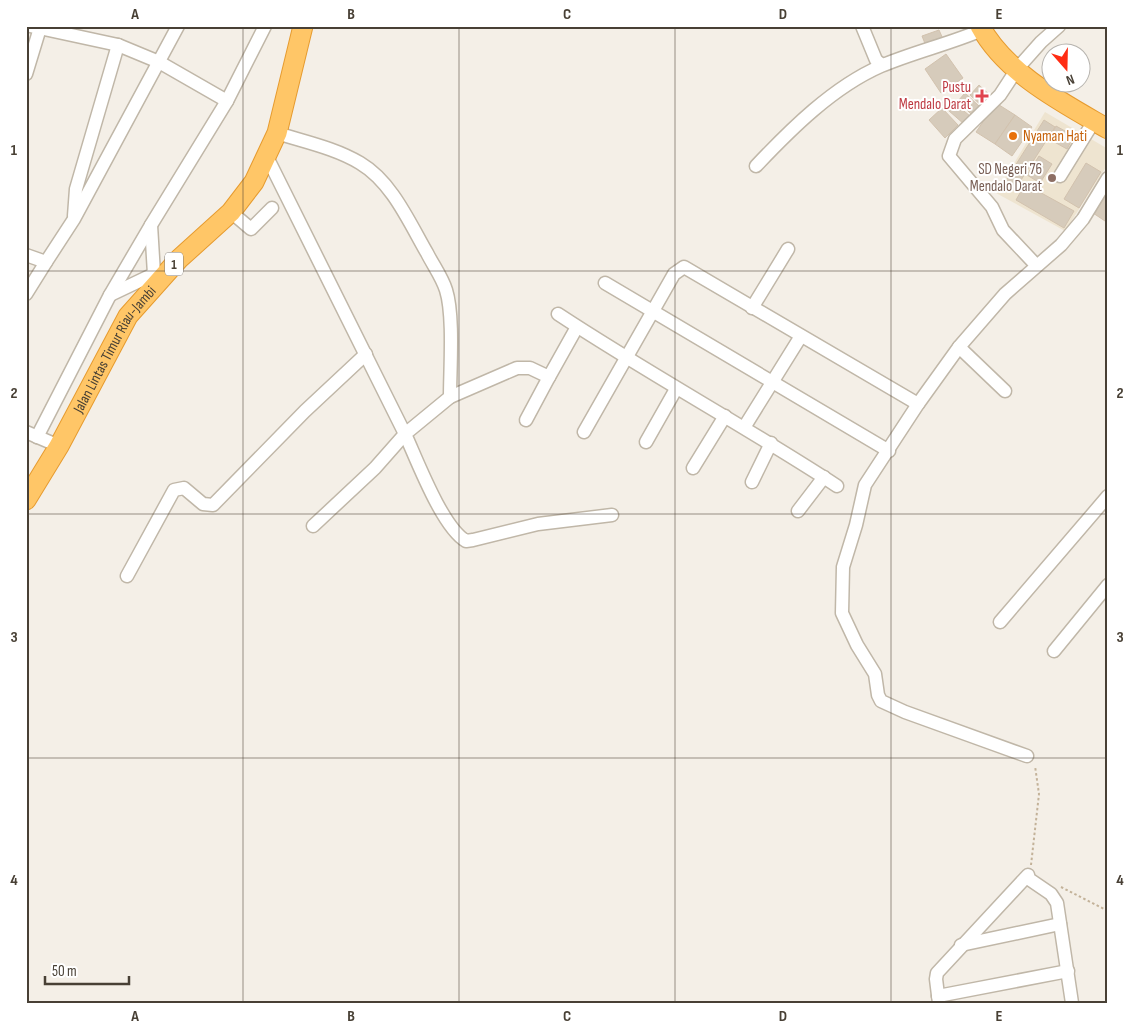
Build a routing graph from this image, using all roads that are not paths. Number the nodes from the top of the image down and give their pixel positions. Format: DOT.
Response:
graph roads {
  1 [pos="178,26"];
  2 [pos="265,26"];
  3 [pos="303,26"];
  4 [pos="862,26"];
  5 [pos="1059,26"];
  6 [pos="35,27"];
  7 [pos="981,28"];
  8 [pos="118,45"];
  9 [pos="160,62"];
  10 [pos="882,66"];
  11 [pos="1017,69"];
  12 [pos="26,74"];
  13 [pos="227,101"];
  14 [pos="1101,125"];
  15 [pos="277,133"];
  16 [pos="267,157"];
  17 [pos="756,166"];
  18 [pos="1060,176"];
  19 [pos="1108,178"];
  20 [pos="272,208"];
  21 [pos="231,212"];
  22 [pos="74,219"];
  23 [pos="151,225"];
  24 [pos="788,249"];
  25 [pos="26,255"];
  26 [pos="46,262"];
  27 [pos="1036,265"];
  28 [pos="157,277"];
  29 [pos="605,283"];
  30 [pos="26,294"];
  31 [pos="110,295"];
  32 [pos="752,308"];
  33 [pos="653,311"];
  34 [pos="558,314"];
  35 [pos="577,327"];
  36 [pos="801,336"];
  37 [pos="959,347"];
  38 [pos="366,354"];
  39 [pos="627,360"];
  40 [pos="549,377"];
  41 [pos="772,383"];
  42 [pos="676,389"];
  43 [pos="1005,391"];
  44 [pos="450,396"];
  45 [pos="918,404"];
  46 [pos="726,416"];
  47 [pos="526,420"];
  48 [pos="744,426"];
  49 [pos="584,432"];
  50 [pos="32,434"];
  51 [pos="405,434"];
  52 [pos="646,442"];
  53 [pos="771,443"];
  54 [pos="59,446"];
  55 [pos="889,451"];
  56 [pos="693,468"];
  57 [pos="824,477"];
  58 [pos="752,482"];
  59 [pos="837,486"];
  60 [pos="1108,496"];
  61 [pos="26,500"];
  62 [pos="798,511"];
  63 [pos="612,515"];
  64 [pos="313,526"];
  65 [pos="127,576"];
  66 [pos="1108,586"];
  67 [pos="1000,622"];
  68 [pos="1054,651"];
  69 [pos="1027,756"];
  70 [pos="1060,924"];
  71 [pos="962,945"];
  72 [pos="1068,971"];
  73 [pos="938,999"];
  74 [pos="1072,1003"];
  1 -- 9 [label="street"];
  2 -- 13 [label="street"];
  3 -- 15 [label="highway, Jalan Lintas Timur Riau-Jambi / 1"];
  4 -- 10 [label="street"];
  5 -- 11 [label="street"];
  6 -- 8 [label="street"];
  6 -- 12 [label="street"];
  7 -- 10 [label="street"];
  7 -- 11 [label="highway"];
  8 -- 9 [label="street"];
  8 -- 22 [label="street"];
  9 -- 13 [label="street"];
  9 -- 22 [label="street"];
  10 -- 17 [label="street"];
  11 -- 14 [label="highway"];
  11 -- 27 [label="street"];
  13 -- 23 [label="street"];
  14 -- 18 [label="street"];
  15 -- 16 [label="highway, Jalan Lintas Timur Riau-Jambi / 1"];
  15 -- 44 [label="street"];
  16 -- 21 [label="highway, Jalan Lintas Timur Riau-Jambi / 1"];
  16 -- 38 [label="street"];
  19 -- 27 [label="street"];
  20 -- 21 [label="street"];
  21 -- 28 [label="highway, Jalan Lintas Timur Riau-Jambi / 1"];
  22 -- 26 [label="street"];
  23 -- 28 [label="street"];
  23 -- 31 [label="street"];
  24 -- 32 [label="street"];
  25 -- 26 [label="street"];
  26 -- 30 [label="street"];
  27 -- 37 [label="street"];
  28 -- 31 [label="street"];
  28 -- 54 [label="highway, Jalan Lintas Timur Riau-Jambi / 1"];
  29 -- 33 [label="street"];
  31 -- 50 [label="street"];
  32 -- 33 [label="street"];
  32 -- 36 [label="street"];
  33 -- 39 [label="street"];
  33 -- 41 [label="street"];
  34 -- 35 [label="street"];
  35 -- 39 [label="street"];
  35 -- 40 [label="street"];
  36 -- 41 [label="street"];
  36 -- 45 [label="street"];
  37 -- 43 [label="street"];
  37 -- 45 [label="street"];
  38 -- 51 [label="street"];
  38 -- 65 [label="street"];
  39 -- 42 [label="street"];
  39 -- 49 [label="street"];
  40 -- 44 [label="street"];
  40 -- 47 [label="street"];
  41 -- 48 [label="street"];
  41 -- 55 [label="street"];
  42 -- 46 [label="street"];
  42 -- 52 [label="street"];
  44 -- 51 [label="street"];
  45 -- 55 [label="street"];
  46 -- 48 [label="street"];
  46 -- 56 [label="street"];
  48 -- 53 [label="street"];
  50 -- 54 [label="street"];
  51 -- 63 [label="street"];
  51 -- 64 [label="street"];
  53 -- 57 [label="street"];
  53 -- 58 [label="street"];
  54 -- 61 [label="highway, Jalan Lintas Timur Riau-Jambi / 1"];
  55 -- 69 [label="street"];
  57 -- 59 [label="street"];
  57 -- 62 [label="street"];
  60 -- 67 [label="street"];
  66 -- 68 [label="street"];
  70 -- 71 [label="street"];
  70 -- 71 [label="street"];
  70 -- 72 [label="street"];
  71 -- 73 [label="street"];
  72 -- 73 [label="street"];
  72 -- 74 [label="street"];
}
